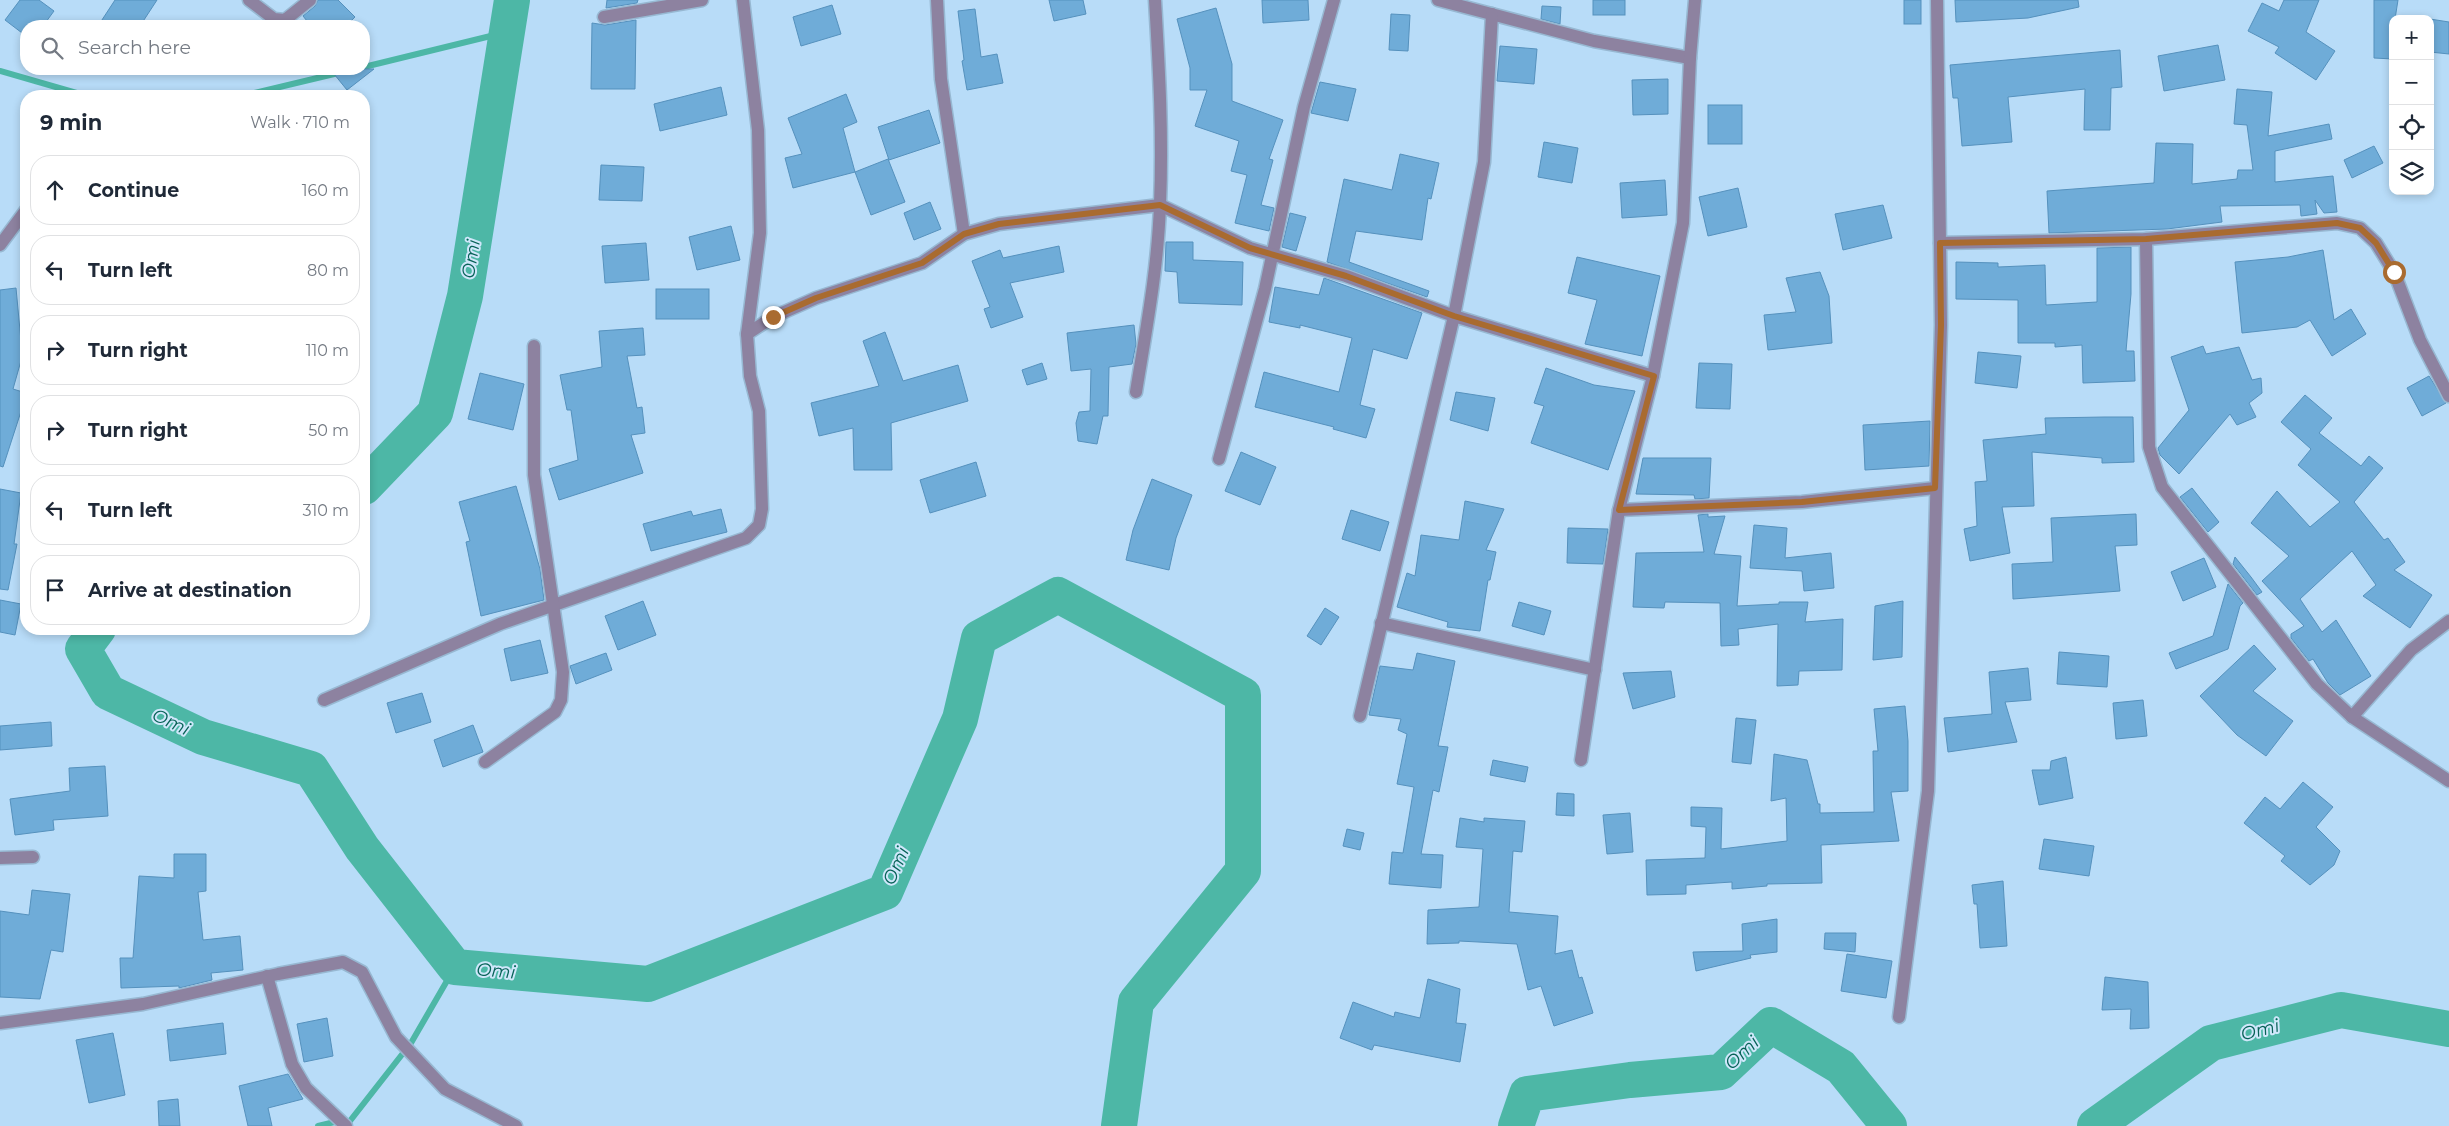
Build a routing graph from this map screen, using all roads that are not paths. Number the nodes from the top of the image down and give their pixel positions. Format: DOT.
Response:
graph roads {
  1 [pos="249,0"];
  2 [pos="310,0"];
  3 [pos="702,0"];
  4 [pos="743,0"];
  5 [pos="937,0"];
  6 [pos="1155,0"];
  7 [pos="1334,0"];
  8 [pos="1438,0"];
  9 [pos="1695,0"];
  10 [pos="1937,0"];
  11 [pos="1492,14"];
  12 [pos="604,18"];
  13 [pos="1690,58"];
  14 [pos="1160,205"];
  15 [pos="20,218"];
  16 [pos="964,234"];
  17 [pos="2146,239"];
  18 [pos="1940,243"];
  19 [pos="0,245"];
  20 [pos="1273,254"];
  21 [pos="1454,316"];
  22 [pos="747,334"];
  23 [pos="534,346"];
  24 [pos="1654,376"];
  25 [pos="1136,392"];
  26 [pos="2449,396"];
  27 [pos="1219,459"];
  28 [pos="1935,488"];
  29 [pos="1619,510"];
  30 [pos="554,605"];
  31 [pos="2449,621"];
  32 [pos="1380,623"];
  33 [pos="1595,670"];
  34 [pos="324,700"];
  35 [pos="1360,716"];
  36 [pos="2352,717"];
  37 [pos="1581,760"];
  38 [pos="485,762"];
  39 [pos="2449,781"];
  40 [pos="0,858"];
  41 [pos="33,858"];
  42 [pos="267,976"];
  43 [pos="1899,1017"];
  44 [pos="0,1023"];
  45 [pos="346,1126"];
  46 [pos="516,1126"];
  1 -- 2 [label="street"];
  3 -- 12 [label="street"];
  4 -- 22 [label="street"];
  5 -- 16 [label="street"];
  6 -- 14 [label="street"];
  7 -- 20 [label="street"];
  8 -- 11 [label="street"];
  9 -- 13 [label="street"];
  10 -- 18 [label="street"];
  11 -- 13 [label="street"];
  11 -- 21 [label="street"];
  13 -- 24 [label="street"];
  14 -- 16 [label="street"];
  14 -- 20 [label="street"];
  14 -- 25 [label="street"];
  15 -- 19 [label="street"];
  16 -- 22 [label="street"];
  17 -- 18 [label="street"];
  17 -- 26 [label="street"];
  17 -- 36 [label="street"];
  18 -- 28 [label="street"];
  20 -- 21 [label="street"];
  20 -- 27 [label="street"];
  21 -- 24 [label="street"];
  21 -- 32 [label="street"];
  22 -- 30 [label="street"];
  23 -- 30 [label="street"];
  24 -- 29 [label="street"];
  28 -- 29 [label="street"];
  28 -- 43 [label="street"];
  29 -- 33 [label="street"];
  30 -- 34 [label="street"];
  30 -- 38 [label="street"];
  31 -- 36 [label="street"];
  32 -- 33 [label="street"];
  32 -- 35 [label="street"];
  33 -- 37 [label="street"];
  36 -- 39 [label="street"];
  40 -- 41 [label="street"];
  42 -- 44 [label="street"];
  42 -- 45 [label="street"];
  42 -- 46 [label="street"];
}
